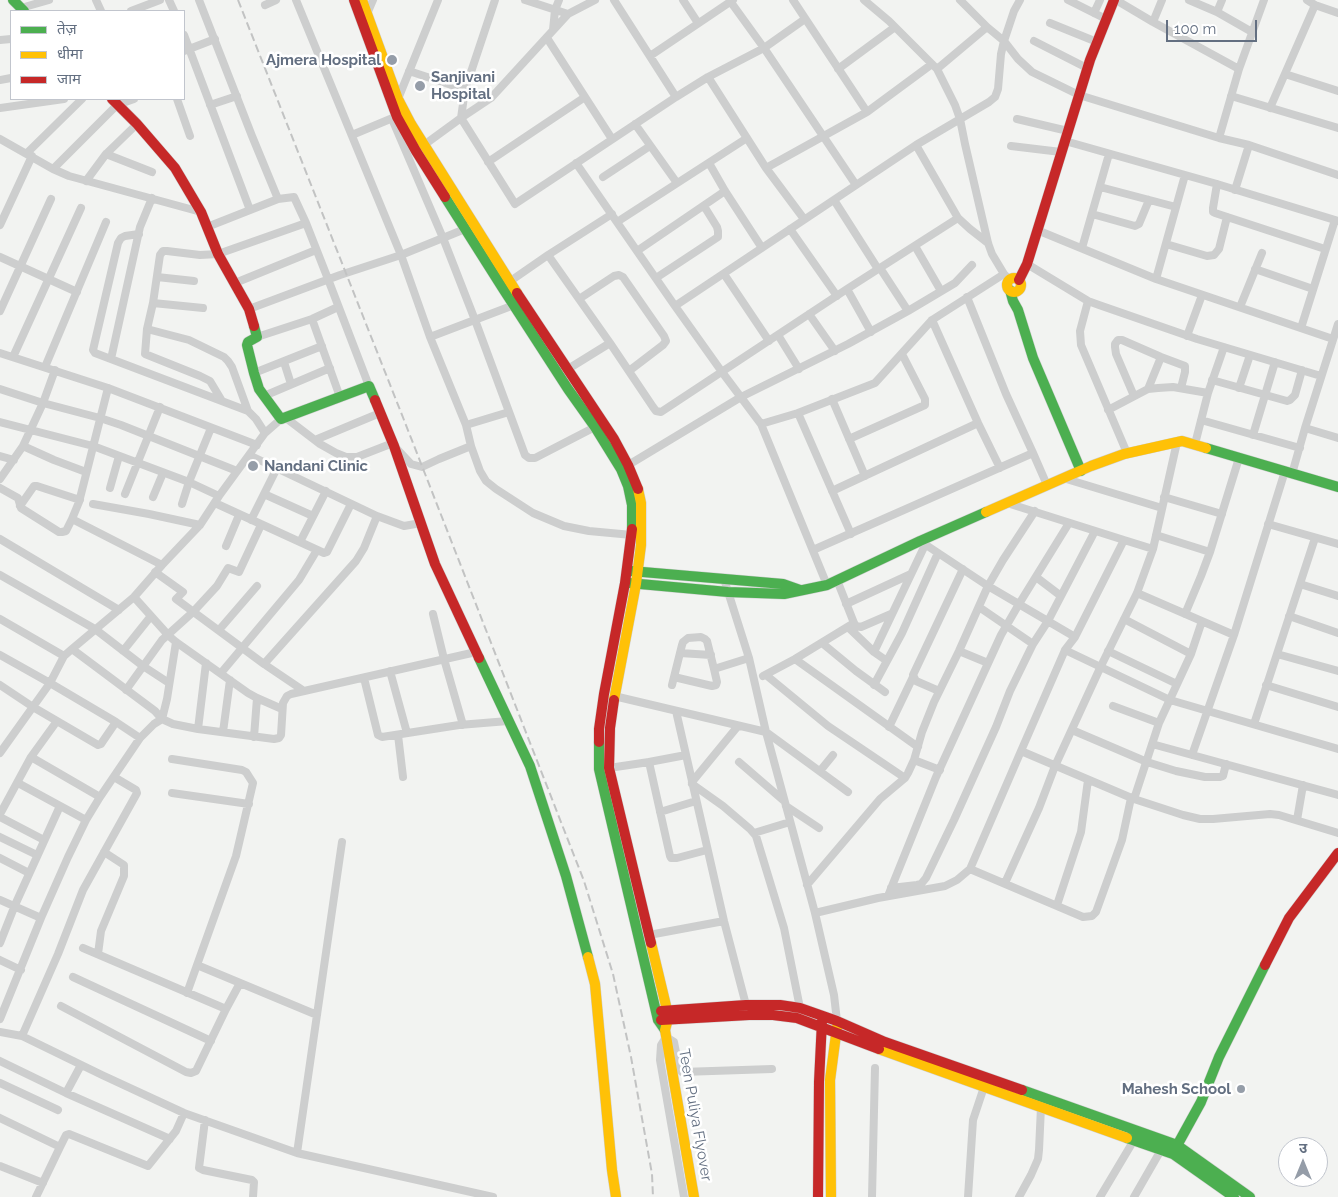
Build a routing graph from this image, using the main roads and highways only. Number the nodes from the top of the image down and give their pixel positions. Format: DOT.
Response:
graph roads {
  1 [pos="13,0"];
  2 [pos="354,0"];
  3 [pos="362,0"];
  4 [pos="1115,0"];
  5 [pos="23,10"];
  6 [pos="115,102"];
  7 [pos="625,467"];
  8 [pos="1081,471"];
  9 [pos="1338,487"];
  10 [pos="632,571"];
  11 [pos="625,583"];
  12 [pos="636,584"];
  13 [pos="801,590"];
  14 [pos="1338,853"];
  15 [pos="662,1015"];
  16 [pos="823,1016"];
  17 [pos="837,1021"];
  18 [pos="821,1028"];
  19 [pos="836,1033"];
  20 [pos="1175,1149"];
  21 [pos="616,1197"];
  22 [pos="694,1197"];
  23 [pos="818,1197"];
  24 [pos="831,1197"];
  25 [pos="1234,1197"];
  26 [pos="1250,1197"];
  1 -- 5 [label="main road"];
  2 -- 7 [label="main road"];
  3 -- 7 [label="main road"];
  4 -- 8 [label="main road"];
  6 -- 21 [label="main road"];
  7 -- 10 [label="main road"];
  7 -- 10 [label="main road"];
  8 -- 9 [label="main road"];
  8 -- 13 [label="main road"];
  10 -- 11 [label="main road"];
  10 -- 12 [label="main road"];
  10 -- 13 [label="main road"];
  11 -- 12 [label="main road"];
  11 -- 15 [label="main road"];
  12 -- 13 [label="main road"];
  12 -- 15 [label="main road"];
  14 -- 20 [label="main road"];
  15 -- 16 [label="main road"];
  15 -- 18 [label="main road"];
  15 -- 22 [label="main road, Teen Puliya Flyover"];
  16 -- 17 [label="main road"];
  16 -- 18 [label="main road"];
  17 -- 19 [label="main road"];
  17 -- 20 [label="main road"];
  18 -- 19 [label="main road"];
  18 -- 23 [label="main road"];
  19 -- 20 [label="main road"];
  19 -- 24 [label="main road"];
  20 -- 25 [label="main road"];
  20 -- 26 [label="main road"];
}
